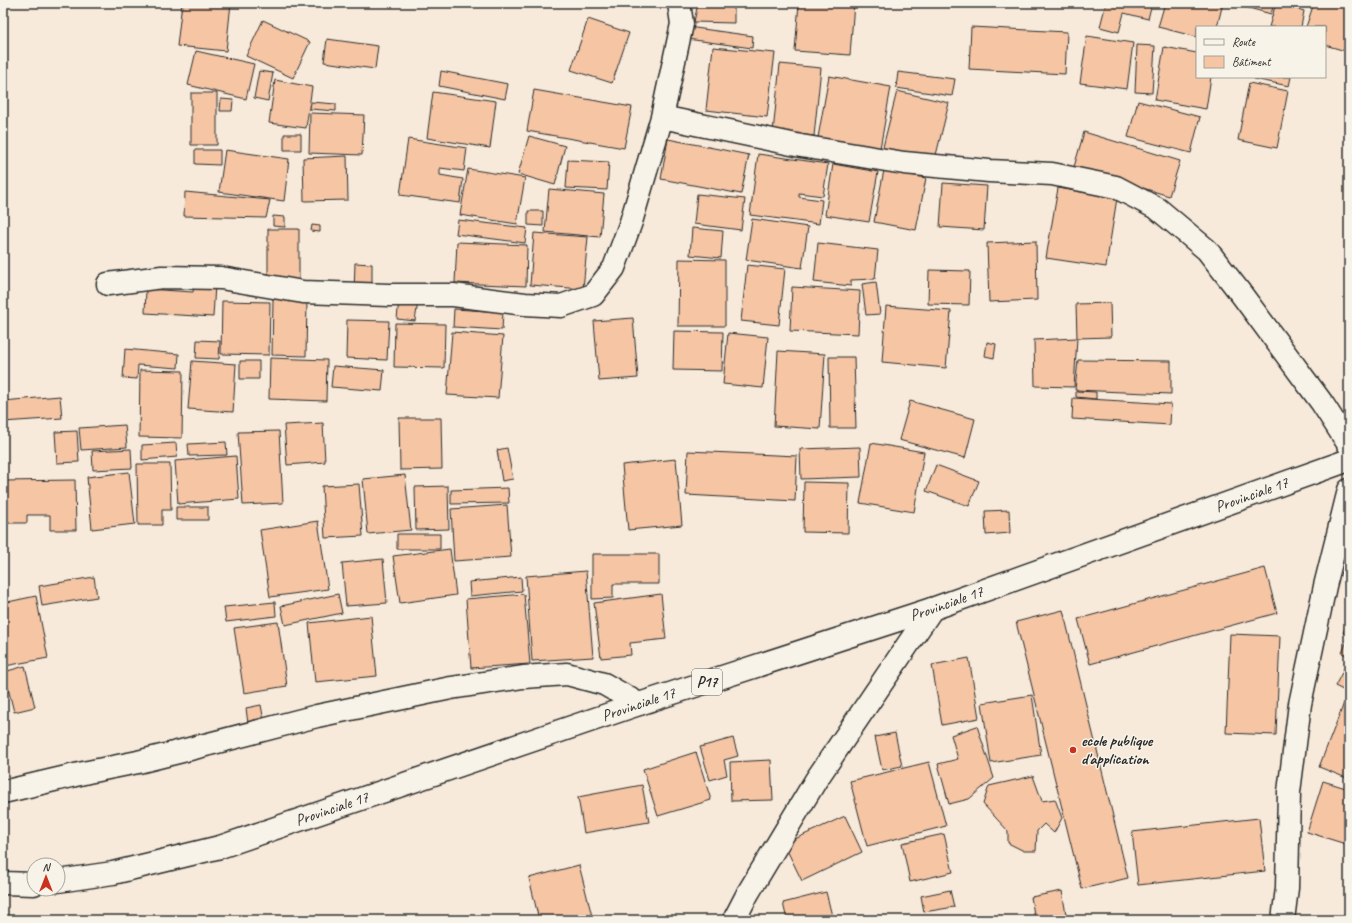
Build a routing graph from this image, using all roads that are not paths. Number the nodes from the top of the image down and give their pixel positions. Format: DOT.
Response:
graph roads {
  1 [pos="679,3"];
  2 [pos="662,117"];
  3 [pos="108,284"];
  4 [pos="1349,445"];
  5 [pos="1349,460"];
  6 [pos="1349,490"];
  7 [pos="932,609"];
  8 [pos="639,704"];
  9 [pos="3,792"];
  10 [pos="66,880"];
  11 [pos="3,882"];
  12 [pos="26,883"];
  13 [pos="734,920"];
  14 [pos="1283,920"];
  1 -- 2 [label="street"];
  2 -- 3 [label="street"];
  2 -- 4 [label="street"];
  5 -- 7 [label="street, Provinciale 17 / P17"];
  6 -- 14 [label="street"];
  7 -- 8 [label="street, Provinciale 17 / P17"];
  7 -- 13 [label="street"];
  8 -- 9 [label="street"];
  8 -- 10 [label="street, Provinciale 17 / P17"];
  11 -- 12 [label="street"];
}
